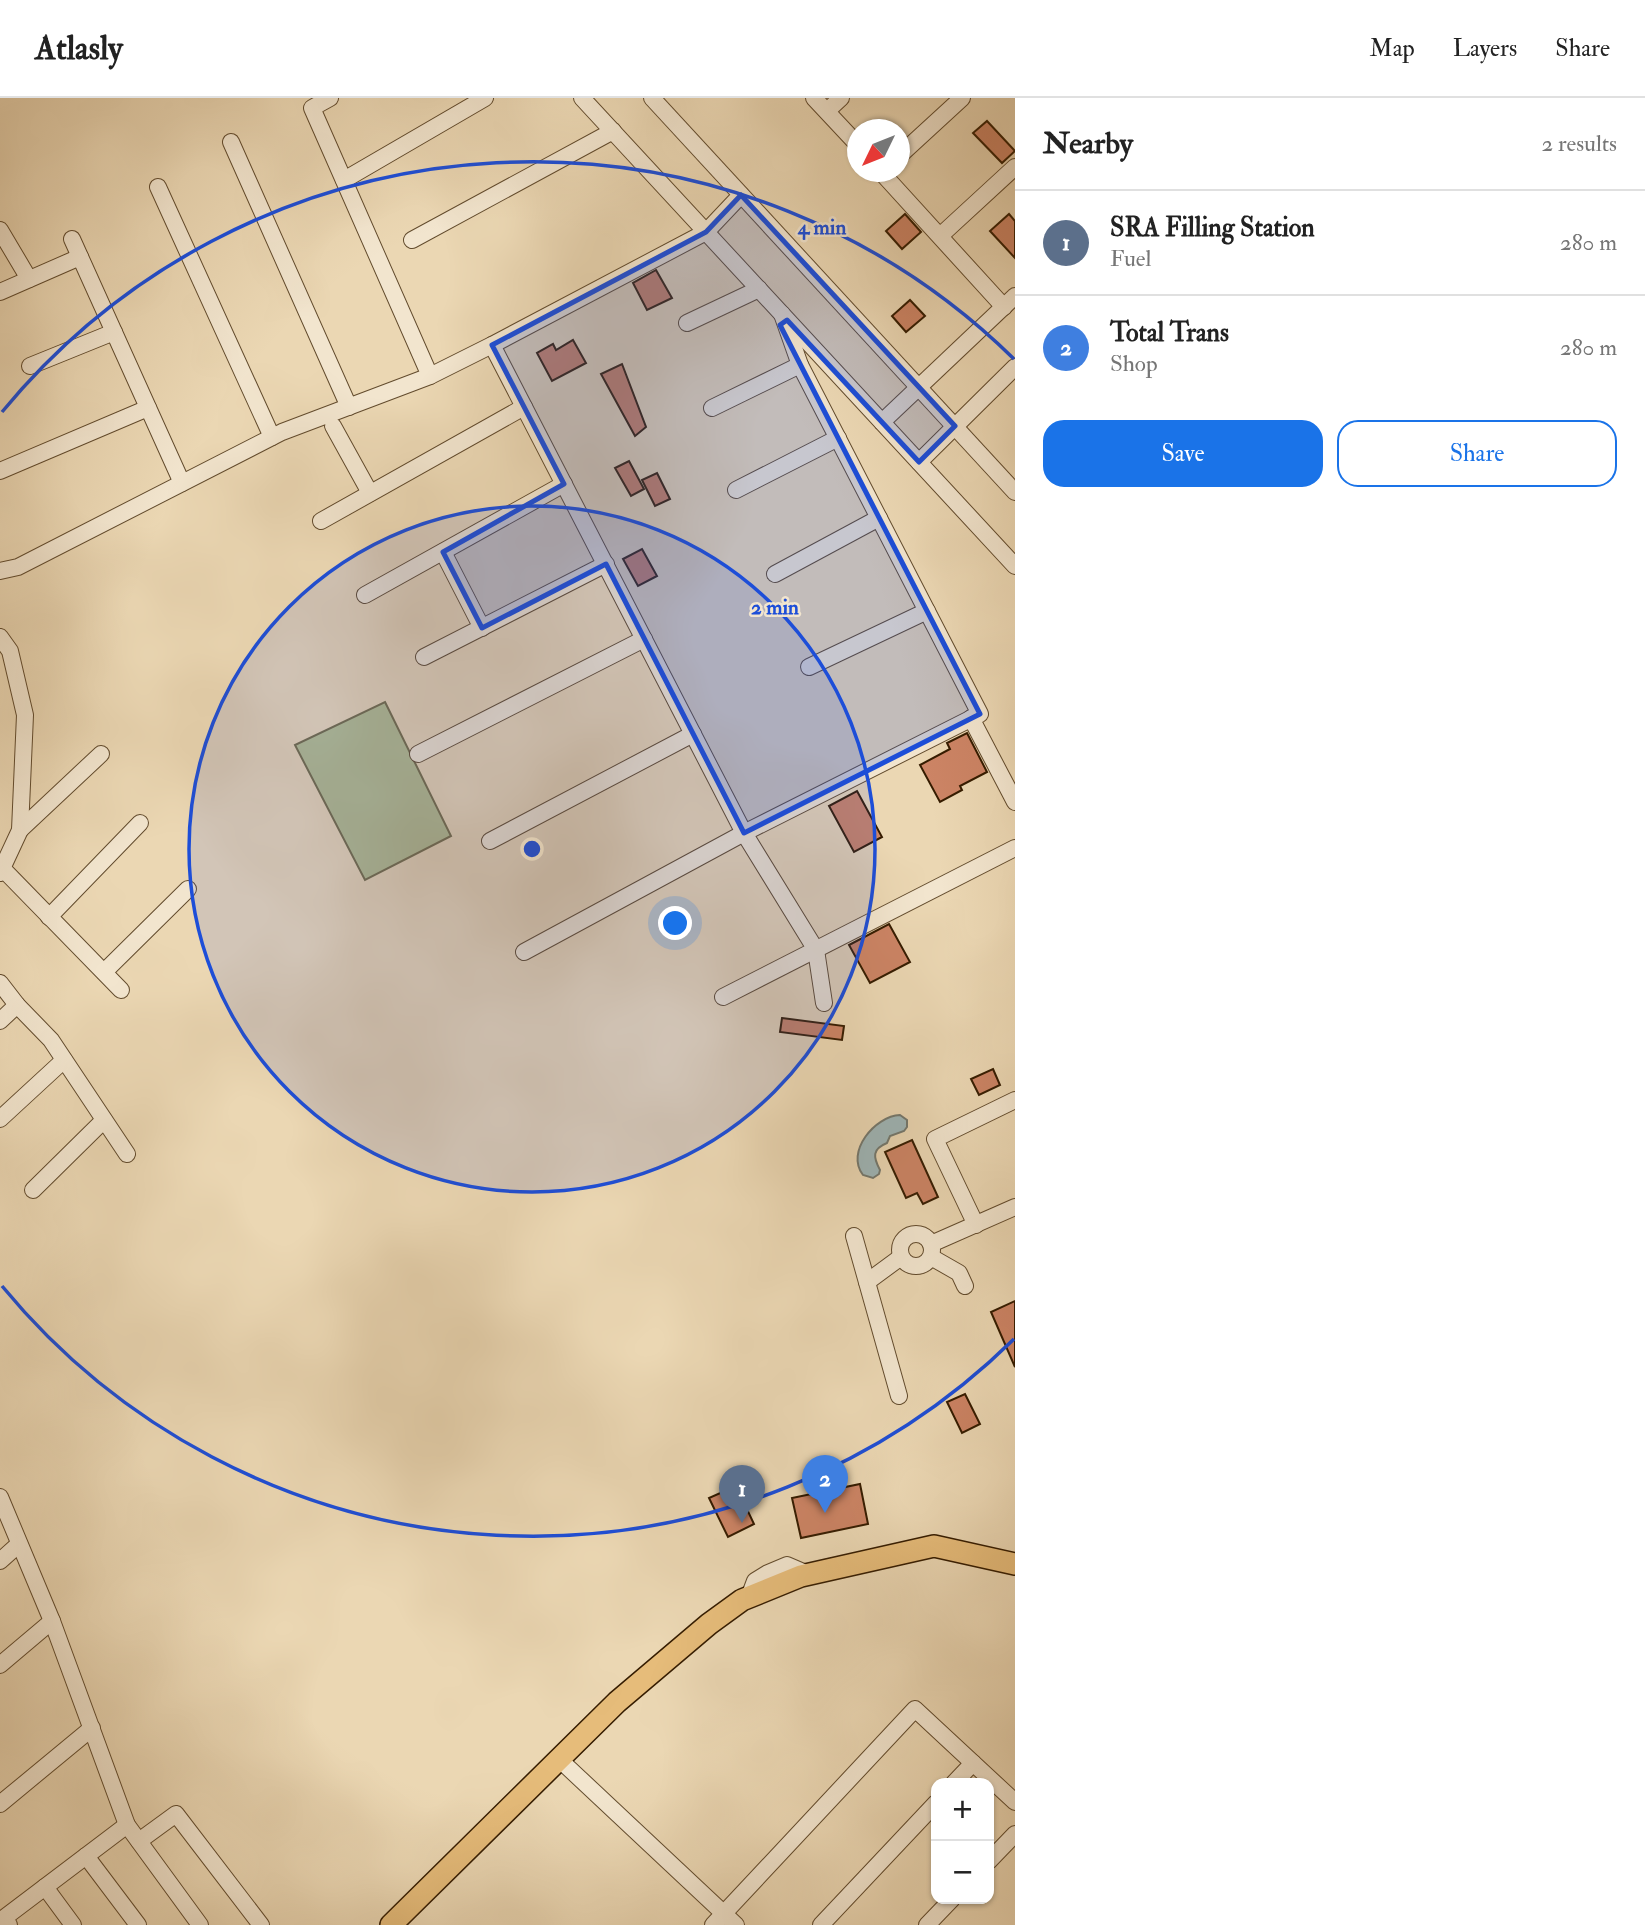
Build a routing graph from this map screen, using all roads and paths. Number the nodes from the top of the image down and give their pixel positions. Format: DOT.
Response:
graph roads {
  1 [pos="330,98"];
  2 [pos="485,98"];
  3 [pos="582,98"];
  4 [pos="652,98"];
  5 [pos="814,98"];
  6 [pos="841,98"];
  7 [pos="962,98"];
  8 [pos="827,111"];
  9 [pos="613,131"];
  10 [pos="847,133"];
  11 [pos="231,142"];
  12 [pos="910,146"];
  13 [pos="1015,167"];
  14 [pos="344,180"];
  15 [pos="891,182"];
  16 [pos="158,187"];
  17 [pos="741,195"];
  18 [pos="0,230"];
  19 [pos="706,232"];
  20 [pos="940,236"];
  21 [pos="72,239"];
  22 [pos="412,240"];
  23 [pos="80,257"];
  24 [pos="29,279"];
  25 [pos="759,289"];
  26 [pos="0,292"];
  27 [pos="1011,304"];
  28 [pos="782,314"];
  29 [pos="687,323"];
  30 [pos="114,332"];
  31 [pos="492,345"];
  32 [pos="800,365"];
  33 [pos="30,366"];
  34 [pos="1015,367"];
  35 [pos="430,376"];
  36 [pos="919,387"];
  37 [pos="349,407"];
  38 [pos="524,407"];
  39 [pos="148,408"];
  40 [pos="712,408"];
  41 [pos="882,422"];
  42 [pos="332,426"];
  43 [pos="955,426"];
  44 [pos="272,437"];
  45 [pos="838,438"];
  46 [pos="919,462"];
  47 [pos="0,471"];
  48 [pos="182,483"];
  49 [pos="565,484"];
  50 [pos="737,490"];
  51 [pos="1015,492"];
  52 [pos="370,493"];
  53 [pos="879,518"];
  54 [pos="321,521"];
  55 [pos="443,552"];
  56 [pos="606,564"];
  57 [pos="1015,566"];
  58 [pos="0,571"];
  59 [pos="775,574"];
  60 [pos="365,595"];
  61 [pos="927,611"];
  62 [pos="482,628"];
  63 [pos="0,637"];
  64 [pos="644,639"];
  65 [pos="424,657"];
  66 [pos="809,667"];
  67 [pos="971,718"];
  68 [pos="693,734"];
  69 [pos="101,754"];
  70 [pos="418,754"];
  71 [pos="1015,802"];
  72 [pos="139,823"];
  73 [pos="20,830"];
  74 [pos="744,833"];
  75 [pos="490,841"];
  76 [pos="1015,848"];
  77 [pos="1,871"];
  78 [pos="188,889"];
  79 [pos="50,917"];
  80 [pos="816,950"];
  81 [pos="524,952"];
  82 [pos="104,972"];
  83 [pos="0,983"];
  84 [pos="121,990"];
  85 [pos="723,997"];
  86 [pos="824,1003"];
  87 [pos="17,1005"];
  88 [pos="0,1021"];
  89 [pos="64,1060"];
  90 [pos="1015,1100"];
  91 [pos="0,1119"];
  92 [pos="104,1120"];
  93 [pos="127,1154"];
  94 [pos="33,1190"];
  95 [pos="1015,1207"];
  96 [pos="976,1225"];
  97 [pos="854,1236"];
  98 [pos="931,1250"];
  99 [pos="901,1257"];
  100 [pos="867,1282"];
  101 [pos="965,1286"];
  102 [pos="899,1396"];
  103 [pos="0,1497"];
  104 [pos="19,1544"];
  105 [pos="0,1561"];
  106 [pos="1015,1564"];
  107 [pos="52,1621"];
  108 [pos="0,1665"];
  109 [pos="92,1728"];
  110 [pos="559,1759"];
  111 [pos="973,1763"];
  112 [pos="959,1778"];
  113 [pos="1015,1802"];
  114 [pos="0,1804"];
  115 [pos="931,1807"];
  116 [pos="127,1825"];
  117 [pos="1015,1834"];
  118 [pos="138,1841"];
  119 [pos="86,1856"];
  120 [pos="994,1856"];
  121 [pos="45,1887"];
  122 [pos="947,1904"];
  123 [pos="724,1921"];
  124 [pos="9,1925"];
  125 [pos="73,1925"];
  126 [pos="138,1925"];
  127 [pos="200,1925"];
  128 [pos="261,1925"];
  129 [pos="391,1925"];
  130 [pos="821,1925"];
  131 [pos="927,1925"];
  1 -- 14 [label="street"];
  2 -- 14 [label="street"];
  3 -- 9 [label="street"];
  4 -- 17 [label="street"];
  5 -- 8 [label="street"];
  6 -- 8 [label="street"];
  7 -- 12 [label="street"];
  8 -- 10 [label="street"];
  9 -- 19 [label="street"];
  9 -- 22 [label="street"];
  11 -- 37 [label="street"];
  13 -- 20 [label="street"];
  14 -- 35 [label="street"];
  15 -- 20 [label="street"];
  16 -- 44 [label="street"];
  17 -- 19 [label="street"];
  17 -- 36 [label="street"];
  18 -- 24 [label="street"];
  19 -- 25 [label="street"];
  19 -- 31 [label="street"];
  20 -- 27 [label="street"];
  21 -- 23 [label="street"];
  23 -- 24 [label="street"];
  23 -- 30 [label="street"];
  24 -- 26 [label="street"];
  25 -- 28 [label="street"];
  25 -- 29 [label="street"];
  27 -- 36 [label="street"];
  28 -- 32 [label="street"];
  28 -- 41 [label="street"];
  30 -- 33 [label="street"];
  30 -- 39 [label="street"];
  31 -- 35 [label="street"];
  31 -- 38 [label="street"];
  32 -- 40 [label="street"];
  32 -- 45 [label="street"];
  34 -- 43 [label="street"];
  35 -- 37 [label="street"];
  36 -- 41 [label="street"];
  36 -- 43 [label="street"];
  37 -- 44 [label="street"];
  38 -- 49 [label="street"];
  38 -- 52 [label="street"];
  39 -- 47 [label="street"];
  39 -- 48 [label="street"];
  41 -- 46 [label="street"];
  42 -- 52 [label="street"];
  43 -- 46 [label="street"];
  43 -- 51 [label="street"];
  44 -- 48 [label="street"];
  45 -- 50 [label="street"];
  45 -- 53 [label="street"];
  46 -- 57 [label="street"];
  48 -- 58 [label="street"];
  49 -- 55 [label="street"];
  49 -- 56 [label="street"];
  52 -- 54 [label="street"];
  53 -- 59 [label="street"];
  53 -- 61 [label="street"];
  55 -- 60 [label="street"];
  55 -- 62 [label="street"];
  56 -- 62 [label="street"];
  56 -- 64 [label="street"];
  61 -- 66 [label="street"];
  61 -- 67 [label="street"];
  62 -- 65 [label="street"];
  63 -- 73 [label="street"];
  64 -- 68 [label="street"];
  64 -- 70 [label="street"];
  67 -- 71 [label="street"];
  67 -- 74 [label="street"];
  68 -- 74 [label="street"];
  68 -- 75 [label="street"];
  69 -- 73 [label="street"];
  72 -- 79 [label="street"];
  73 -- 77 [label="street"];
  74 -- 80 [label="street"];
  74 -- 81 [label="street"];
  76 -- 80 [label="street"];
  77 -- 79 [label="street"];
  78 -- 82 [label="street"];
  79 -- 82 [label="street"];
  80 -- 85 [label="street"];
  80 -- 86 [label="street"];
  82 -- 84 [label="street"];
  83 -- 87 [label="street"];
  87 -- 88 [label="street"];
  87 -- 89 [label="street"];
  89 -- 91 [label="street"];
  89 -- 92 [label="street"];
  90 -- 96 [label="street"];
  92 -- 93 [label="street"];
  92 -- 94 [label="street"];
  95 -- 96 [label="street"];
  96 -- 98 [label="street"];
  97 -- 100 [label="street"];
  98 -- 99 [label="street"];
  98 -- 99 [label="street"];
  98 -- 101 [label="street"];
  99 -- 100 [label="street"];
  100 -- 102 [label="street"];
  103 -- 104 [label="street"];
  104 -- 105 [label="street"];
  104 -- 107 [label="street"];
  106 -- 110 [label="main road"];
  107 -- 108 [label="street"];
  107 -- 109 [label="street"];
  109 -- 114 [label="street"];
  109 -- 116 [label="street"];
  110 -- 123 [label="street"];
  110 -- 129 [label="main road"];
  111 -- 112 [label="street"];
  111 -- 113 [label="street"];
  111 -- 123 [label="street"];
  115 -- 130 [label="street"];
  116 -- 118 [label="street"];
  116 -- 119 [label="street"];
  117 -- 120 [label="street"];
  118 -- 127 [label="street"];
  118 -- 128 [label="street"];
  119 -- 121 [label="street"];
  119 -- 126 [label="street"];
  121 -- 124 [label="street"];
  121 -- 125 [label="street"];
  122 -- 131 [label="street"];
}
